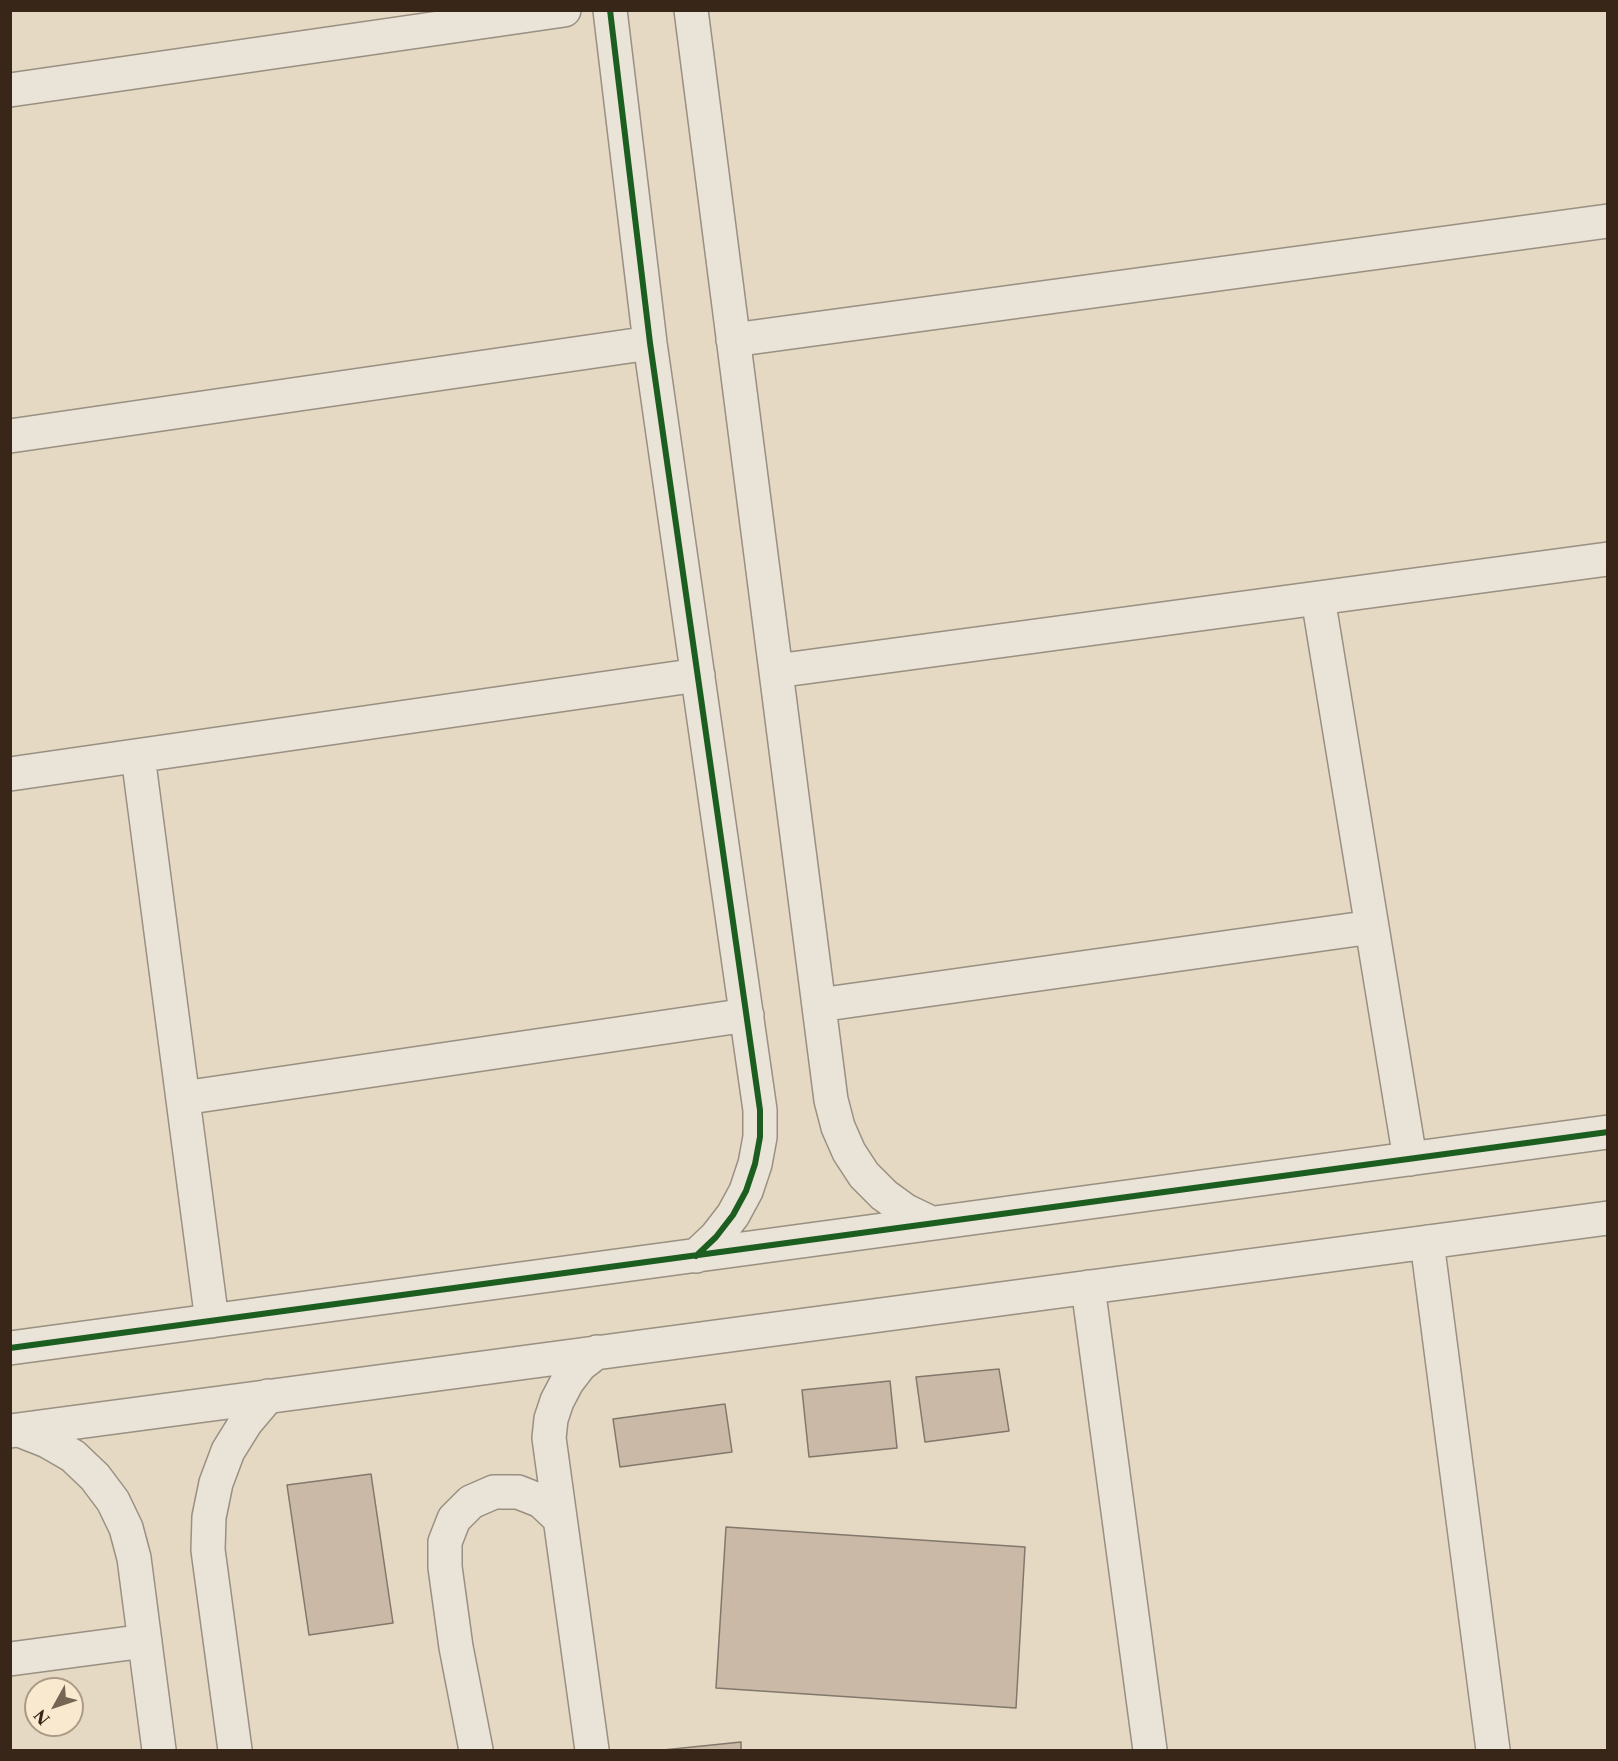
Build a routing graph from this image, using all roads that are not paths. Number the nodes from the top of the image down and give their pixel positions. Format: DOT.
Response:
graph roads {
  1 [pos="564,10"];
  2 [pos="610,10"];
  3 [pos="691,10"];
  4 [pos="10,90"];
  5 [pos="1608,221"];
  6 [pos="733,340"];
  7 [pos="650,343"];
  8 [pos="10,436"];
  9 [pos="1608,559"];
  10 [pos="1318,598"];
  11 [pos="776,671"];
  12 [pos="698,675"];
  13 [pos="138,756"];
  14 [pos="10,774"];
  15 [pos="1372,927"];
  16 [pos="819,1005"];
  17 [pos="747,1015"];
  18 [pos="183,1098"];
  19 [pos="1608,1132"];
  20 [pos="1410,1159"];
  21 [pos="1608,1218"];
  22 [pos="931,1223"];
  23 [pos="1426,1242"];
  24 [pos="696,1256"];
  25 [pos="1089,1287"];
  26 [pos="212,1321"];
  27 [pos="10,1348"];
  28 [pos="597,1352"];
  29 [pos="268,1396"];
  30 [pos="15,1430"];
  31 [pos="560,1518"];
  32 [pos="145,1641"];
  33 [pos="10,1659"];
  34 [pos="159,1750"];
  35 [pos="235,1750"];
  36 [pos="476,1750"];
  37 [pos="592,1750"];
  38 [pos="1150,1750"];
  39 [pos="1493,1750"];
  1 -- 4 [label="street"];
  2 -- 7 [label="street"];
  3 -- 6 [label="street"];
  5 -- 6 [label="street"];
  6 -- 11 [label="street"];
  7 -- 8 [label="street"];
  7 -- 12 [label="street"];
  9 -- 10 [label="street"];
  10 -- 11 [label="street"];
  10 -- 15 [label="street"];
  11 -- 16 [label="street"];
  12 -- 13 [label="street"];
  12 -- 17 [label="street"];
  13 -- 14 [label="street"];
  13 -- 18 [label="street"];
  15 -- 16 [label="street"];
  15 -- 20 [label="street"];
  16 -- 22 [label="street"];
  17 -- 18 [label="street"];
  17 -- 24 [label="street"];
  18 -- 26 [label="street"];
  19 -- 20 [label="street"];
  20 -- 22 [label="street"];
  21 -- 23 [label="street"];
  22 -- 24 [label="street"];
  23 -- 25 [label="street"];
  23 -- 39 [label="street"];
  24 -- 26 [label="street"];
  25 -- 28 [label="street"];
  25 -- 38 [label="street"];
  26 -- 27 [label="street"];
  28 -- 29 [label="street"];
  28 -- 31 [label="street"];
  29 -- 30 [label="street"];
  29 -- 35 [label="street"];
  30 -- 32 [label="street"];
  31 -- 36 [label="street"];
  31 -- 37 [label="street"];
  32 -- 33 [label="street"];
  32 -- 34 [label="street"];
}
